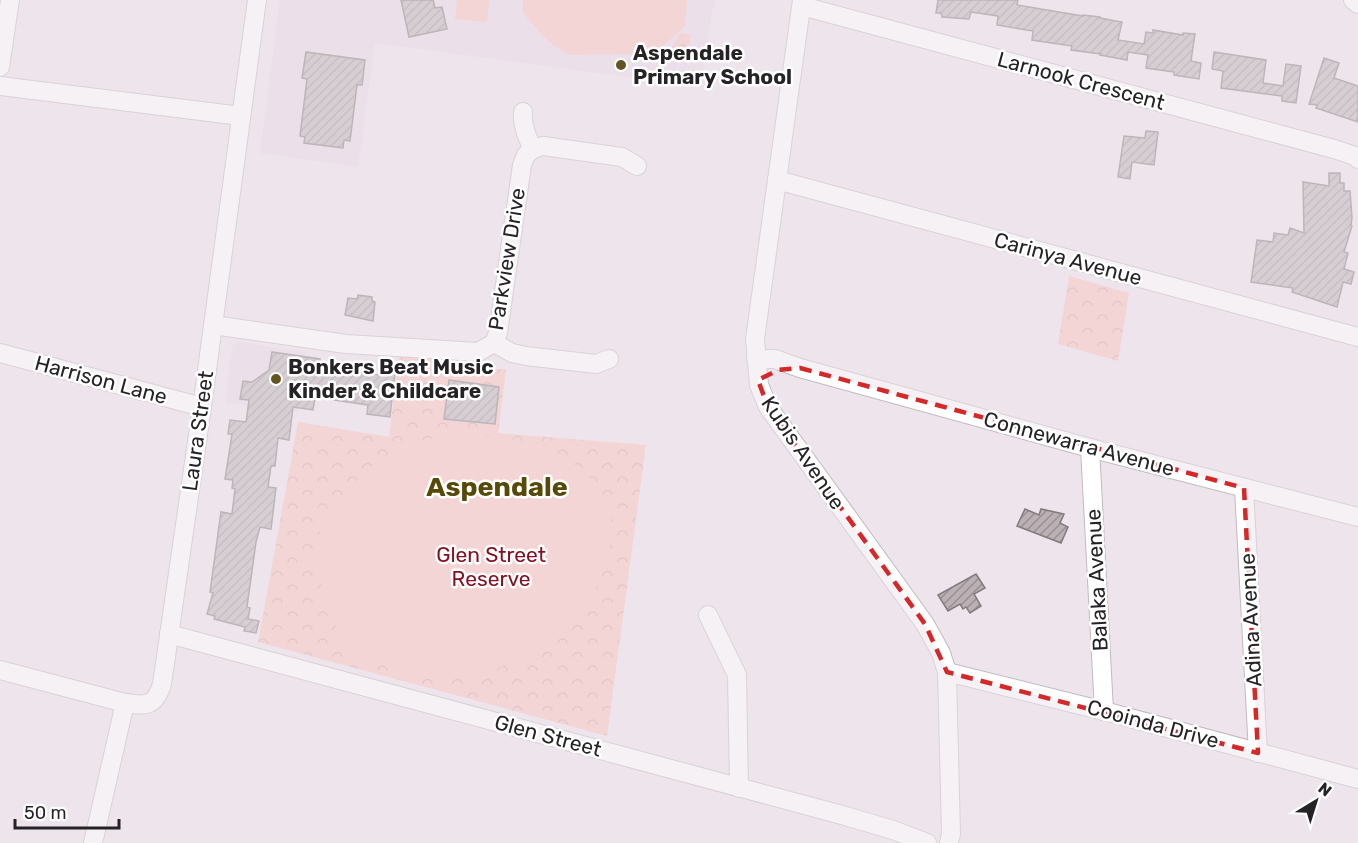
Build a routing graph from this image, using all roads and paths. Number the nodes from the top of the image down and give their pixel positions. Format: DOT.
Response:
graph roads {
  1 [pos="10,0"];
  2 [pos="257,0"];
  3 [pos="1353,0"];
  4 [pos="802,3"];
  5 [pos="1358,4"];
  6 [pos="0,67"];
  7 [pos="0,86"];
  8 [pos="523,112"];
  9 [pos="242,116"];
  10 [pos="533,148"];
  11 [pos="1358,159"];
  12 [pos="637,166"];
  13 [pos="777,180"];
  14 [pos="213,325"];
  15 [pos="1358,337"];
  16 [pos="494,343"];
  17 [pos="0,353"];
  18 [pos="609,359"];
  19 [pos="756,359"];
  20 [pos="800,368"];
  21 [pos="758,380"];
  22 [pos="202,407"];
  23 [pos="1090,448"];
  24 [pos="1244,488"];
  25 [pos="1358,517"];
  26 [pos="708,615"];
  27 [pos="168,634"];
  28 [pos="0,670"];
  29 [pos="947,672"];
  30 [pos="125,703"];
  31 [pos="1104,711"];
  32 [pos="1258,753"];
  33 [pos="1358,779"];
  34 [pos="739,788"];
  35 [pos="890,837"];
  36 [pos="93,843"];
  37 [pos="927,843"];
  38 [pos="949,843"];
  1 -- 6 [label="street"];
  2 -- 9 [label="street, Laura Street"];
  3 -- 5 [label="street"];
  4 -- 11 [label="street, Larnook Crescent"];
  4 -- 13 [label="street, Kubis Avenue"];
  7 -- 9 [label="street"];
  8 -- 10 [label="street"];
  9 -- 14 [label="street, Laura Street"];
  10 -- 12 [label="street"];
  10 -- 16 [label="street, Parkview Drive"];
  13 -- 15 [label="street, Carinya Avenue"];
  13 -- 19 [label="street, Kubis Avenue"];
  14 -- 16 [label="street, Parkview Drive"];
  14 -- 22 [label="street, Laura Street"];
  16 -- 18 [label="street"];
  17 -- 22 [label="street, Harrison Lane"];
  19 -- 20 [label="street, Connewarra Avenue"];
  19 -- 21 [label="street, Kubis Avenue"];
  20 -- 21 [label="street, Connewarra Avenue"];
  20 -- 23 [label="street, Connewarra Avenue"];
  21 -- 29 [label="street, Kubis Avenue"];
  22 -- 27 [label="street, Laura Street"];
  23 -- 24 [label="street, Connewarra Avenue"];
  23 -- 31 [label="street, Balaka Avenue"];
  24 -- 25 [label="street, Connewarra Avenue"];
  24 -- 32 [label="street, Adina Avenue"];
  26 -- 34 [label="street"];
  27 -- 30 [label="street, Laura Street"];
  27 -- 34 [label="street, Glen Street"];
  28 -- 30 [label="street, Laura Street"];
  29 -- 31 [label="street, Cooinda Drive"];
  29 -- 38 [label="street, Kubis Avenue"];
  30 -- 36 [label="street"];
  31 -- 32 [label="street, Cooinda Drive"];
  32 -- 33 [label="street, Cooinda Drive"];
  34 -- 35 [label="street, Glen Street"];
  35 -- 37 [label="street, Glen Street"];
}
